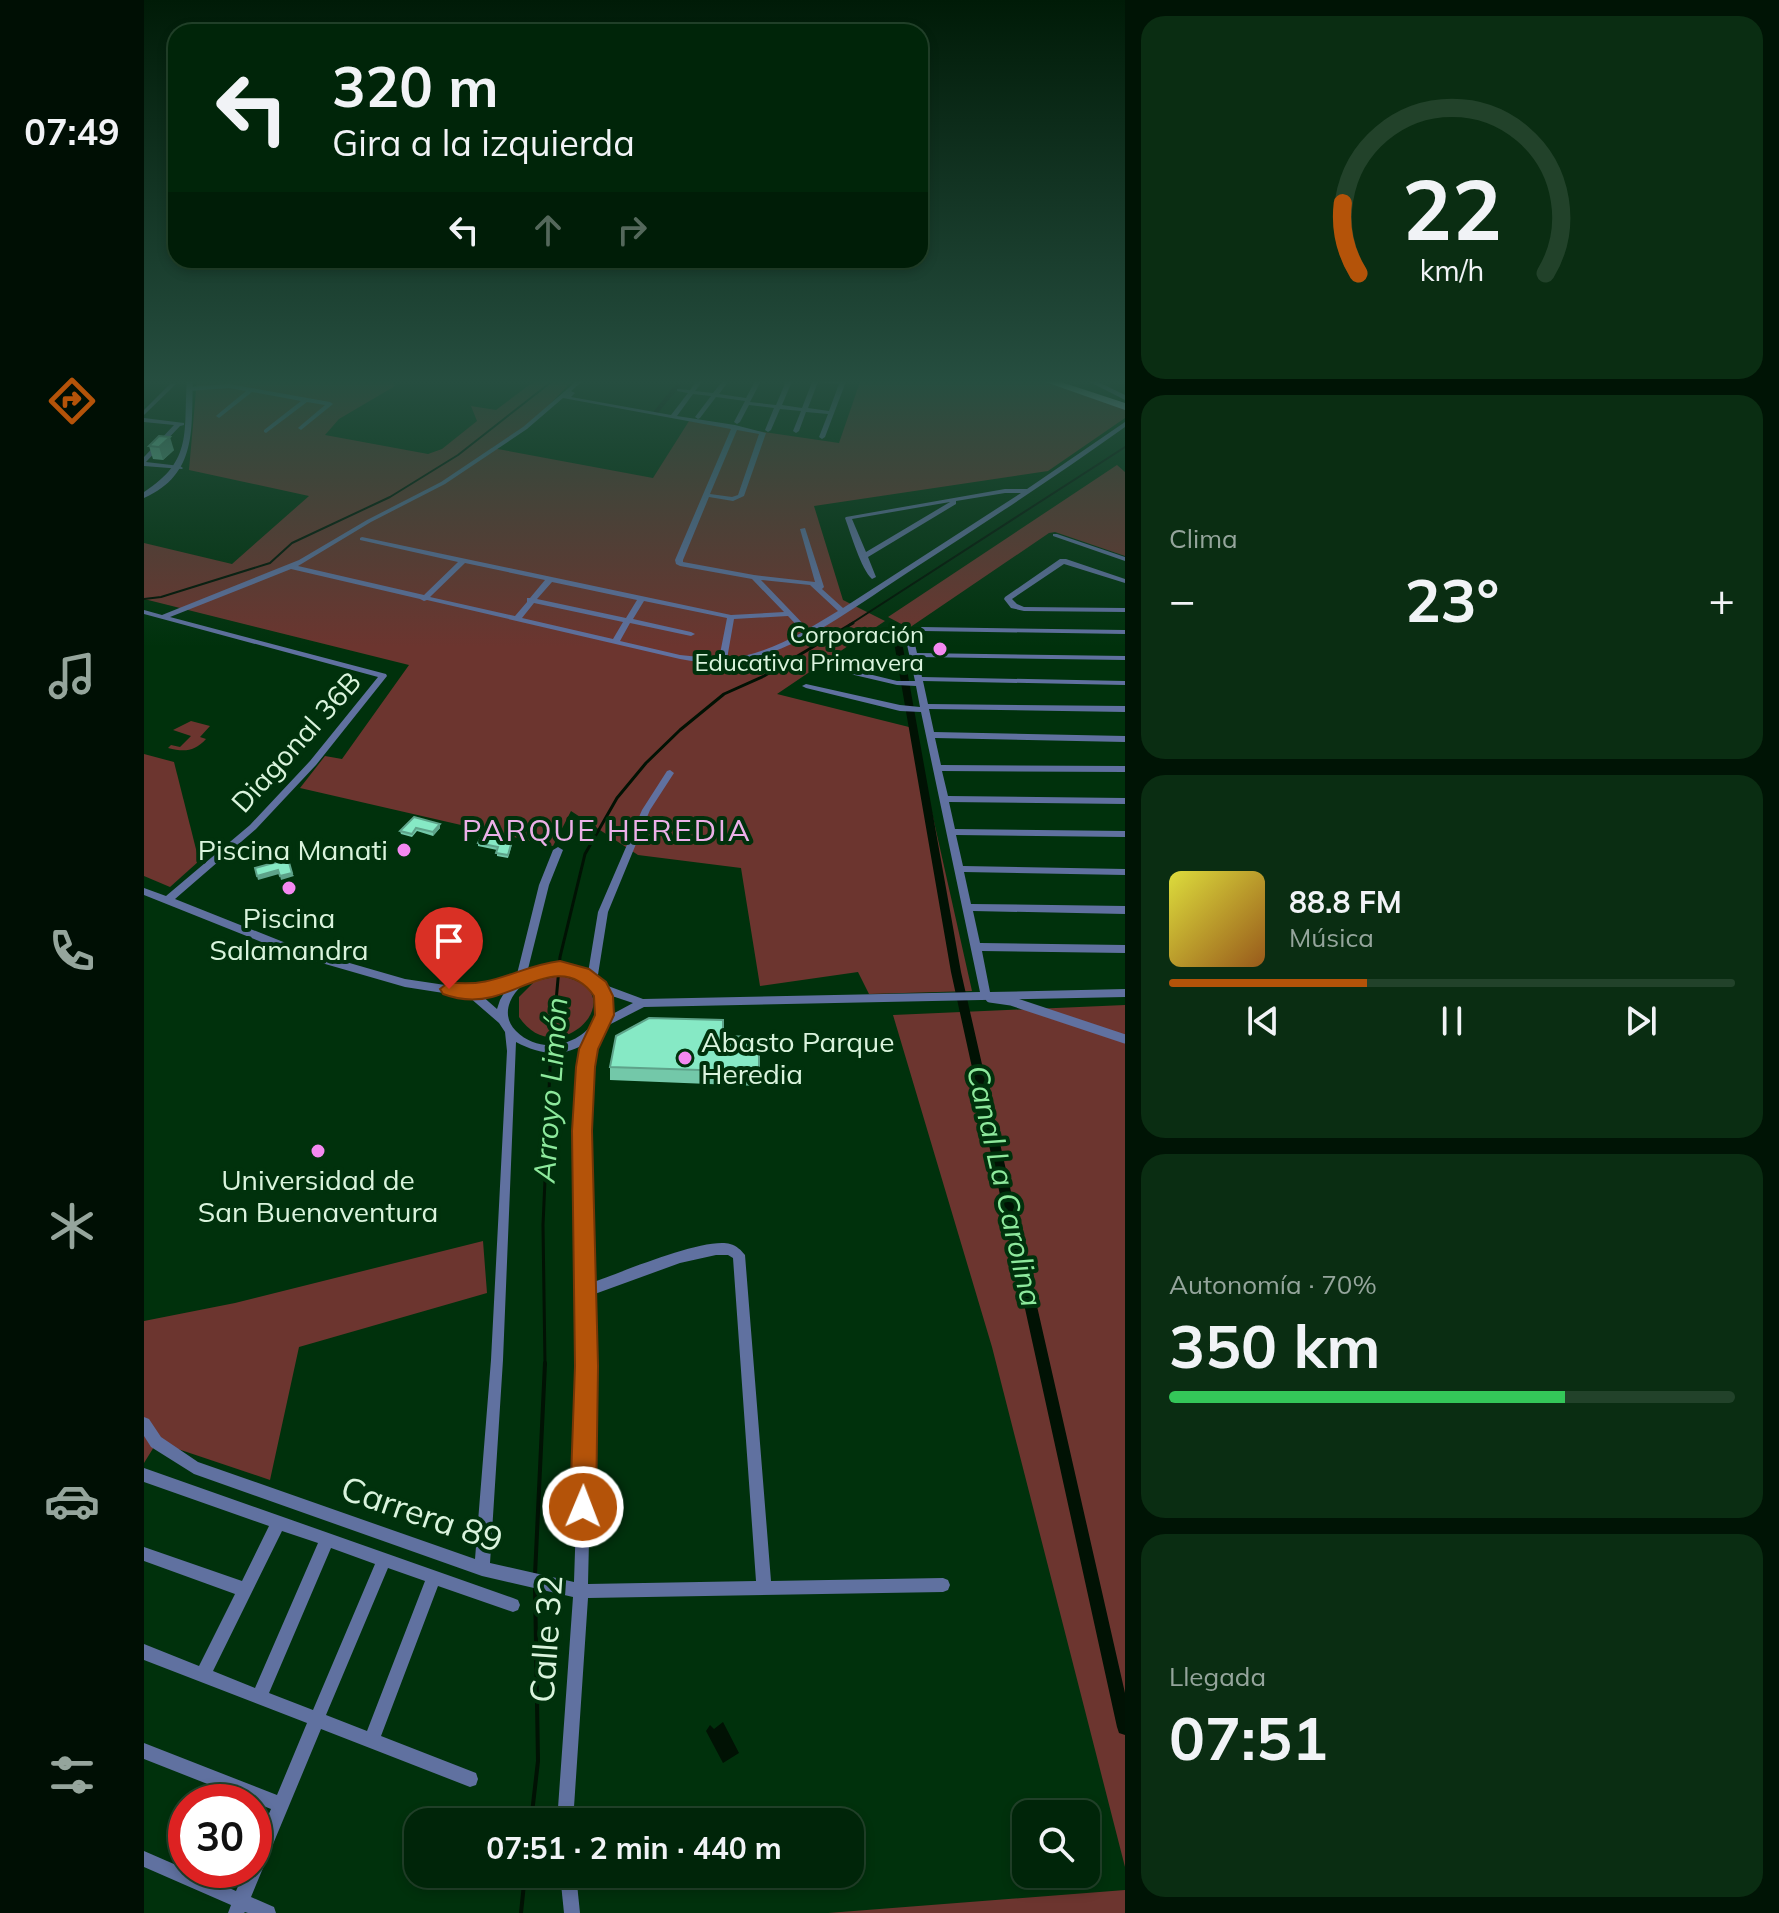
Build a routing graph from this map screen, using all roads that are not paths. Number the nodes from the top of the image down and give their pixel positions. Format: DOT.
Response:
graph roads {
  1 [pos="180,468"];
  2 [pos="467,468"];
  3 [pos="718,468"];
  4 [pos="751,468"];
  5 [pos="1061,468"];
  6 [pos="1028,491"];
  7 [pos="707,495"];
  8 [pos="144,496"];
  9 [pos="961,499"];
  10 [pos="803,529"];
  11 [pos="1055,535"];
  12 [pos="362,539"];
  13 [pos="863,557"];
  14 [pos="1125,559"];
  15 [pos="463,561"];
  16 [pos="292,567"];
  17 [pos="754,577"];
  18 [pos="872,577"];
  19 [pos="550,579"];
  20 [pos="1125,581"];
  21 [pos="820,587"];
  22 [pos="424,599"];
  23 [pos="530,600"];
  24 [pos="640,601"];
  25 [pos="841,610"];
  26 [pos="1125,610"];
  27 [pos="144,612"];
  28 [pos="791,614"];
  29 [pos="163,617"];
  30 [pos="731,617"];
  31 [pos="516,620"];
  32 [pos="628,621"];
  33 [pos="924,629"];
  34 [pos="806,631"];
  35 [pos="908,631"];
  36 [pos="1125,632"];
  37 [pos="691,634"];
  38 [pos="615,642"];
  39 [pos="913,655"];
  40 [pos="1125,658"];
  41 [pos="722,662"];
  42 [pos="836,668"];
  43 [pos="916,682"];
  44 [pos="1125,683"];
  45 [pos="806,686"];
  46 [pos="921,708"];
  47 [pos="1125,709"];
  48 [pos="931,735"];
  49 [pos="1125,739"];
  50 [pos="938,768"];
  51 [pos="1125,769"];
  52 [pos="670,773"];
  53 [pos="945,799"];
  54 [pos="1125,801"];
  55 [pos="952,832"];
  56 [pos="1125,834"];
  57 [pos="558,850"];
  58 [pos="960,869"];
  59 [pos="1125,872"];
  60 [pos="144,891"];
  61 [pos="168,900"];
  62 [pos="968,907"];
  63 [pos="1125,910"];
  64 [pos="977,947"];
  65 [pos="1125,949"];
  66 [pos="518,980"];
  67 [pos="595,983"];
  68 [pos="472,993"];
  69 [pos="1125,993"];
  70 [pos="980,995"];
  71 [pos="643,1003"];
  72 [pos="507,1026"];
  73 [pos="598,1028"];
  74 [pos="1125,1039"];
  75 [pos="586,1291"];
  76 [pos="144,1424"];
  77 [pos="144,1475"];
  78 [pos="278,1524"];
  79 [pos="327,1540"];
  80 [pos="144,1554"];
  81 [pos="384,1560"];
  82 [pos="482,1569"];
  83 [pos="434,1577"];
  84 [pos="943,1585"];
  85 [pos="764,1589"];
  86 [pos="245,1590"];
  87 [pos="576,1590"];
  88 [pos="513,1605"];
  89 [pos="144,1652"];
  90 [pos="203,1674"];
  91 [pos="259,1697"];
  92 [pos="318,1719"];
  93 [pos="372,1738"];
  94 [pos="144,1751"];
  95 [pos="470,1779"];
  96 [pos="281,1805"];
  97 [pos="566,1808"];
  98 [pos="272,1826"];
  99 [pos="144,1859"];
  100 [pos="246,1888"];
  101 [pos="569,1888"];
  102 [pos="238,1907"];
  103 [pos="268,1913"];
  104 [pos="572,1913"];
  1 -- 8 [label="street"];
  2 -- 16 [label="street"];
  3 -- 7 [label="street"];
  4 -- 7 [label="street"];
  5 -- 6 [label="street"];
  6 -- 9 [label="street"];
  6 -- 25 [label="street"];
  7 -- 17 [label="street"];
  9 -- 13 [label="street"];
  9 -- 13 [label="street"];
  10 -- 21 [label="street"];
  11 -- 14 [label="street"];
  12 -- 15 [label="street"];
  13 -- 18 [label="street"];
  15 -- 19 [label="street"];
  15 -- 22 [label="street"];
  16 -- 22 [label="street"];
  16 -- 29 [label="street"];
  17 -- 21 [label="street"];
  17 -- 28 [label="street"];
  19 -- 23 [label="street"];
  19 -- 24 [label="street"];
  20 -- 26 [label="street"];
  21 -- 25 [label="street"];
  22 -- 31 [label="street"];
  23 -- 31 [label="street"];
  23 -- 32 [label="street"];
  24 -- 30 [label="street"];
  24 -- 32 [label="street"];
  25 -- 34 [label="street"];
  27 -- 29 [label="street"];
  28 -- 30 [label="street"];
  28 -- 34 [label="street"];
  29 -- 61 [label="street, Diagonal 36B"];
  30 -- 41 [label="street"];
  31 -- 38 [label="street"];
  32 -- 37 [label="street"];
  32 -- 38 [label="street"];
  33 -- 36 [label="street"];
  34 -- 41 [label="street"];
  35 -- 39 [label="street"];
  38 -- 41 [label="street"];
  39 -- 40 [label="street"];
  39 -- 43 [label="street"];
  42 -- 43 [label="street"];
  43 -- 44 [label="street"];
  43 -- 46 [label="street"];
  45 -- 46 [label="street"];
  46 -- 47 [label="street"];
  46 -- 48 [label="street"];
  48 -- 49 [label="street"];
  48 -- 50 [label="street"];
  50 -- 51 [label="street"];
  50 -- 53 [label="street"];
  52 -- 67 [label="street"];
  53 -- 54 [label="street"];
  53 -- 55 [label="street"];
  55 -- 56 [label="street"];
  55 -- 58 [label="street"];
  57 -- 66 [label="street"];
  58 -- 59 [label="street"];
  58 -- 62 [label="street"];
  60 -- 61 [label="street"];
  61 -- 68 [label="street"];
  62 -- 63 [label="street"];
  62 -- 64 [label="street"];
  64 -- 65 [label="street"];
  64 -- 70 [label="street"];
  66 -- 67 [label="street"];
  66 -- 68 [label="street"];
  66 -- 72 [label="street"];
  67 -- 71 [label="street"];
  67 -- 73 [label="street"];
  68 -- 72 [label="street"];
  69 -- 70 [label="street"];
  70 -- 71 [label="street"];
  70 -- 74 [label="street"];
  71 -- 73 [label="street"];
  72 -- 73 [label="street"];
  72 -- 82 [label="street"];
  73 -- 75 [label="street, Calle 32"];
  75 -- 85 [label="street"];
  75 -- 87 [label="street, Calle 32"];
  76 -- 82 [label="street, Carrera 89"];
  77 -- 78 [label="street"];
  78 -- 79 [label="street"];
  78 -- 86 [label="street"];
  79 -- 81 [label="street"];
  79 -- 91 [label="street"];
  80 -- 86 [label="street"];
  81 -- 83 [label="street"];
  81 -- 92 [label="street"];
  82 -- 87 [label="street, Carrera 89"];
  83 -- 88 [label="street"];
  83 -- 93 [label="street"];
  84 -- 85 [label="street, Carrera 89"];
  85 -- 87 [label="street, Carrera 89"];
  86 -- 90 [label="street"];
  87 -- 97 [label="street, Calle 32"];
  89 -- 90 [label="street"];
  90 -- 91 [label="street"];
  91 -- 92 [label="street"];
  92 -- 93 [label="street"];
  92 -- 96 [label="street"];
  93 -- 95 [label="street"];
  94 -- 96 [label="street"];
  96 -- 98 [label="street"];
  99 -- 102 [label="street"];
  100 -- 102 [label="street"];
  101 -- 104 [label="street"];
  102 -- 103 [label="street"];
}
